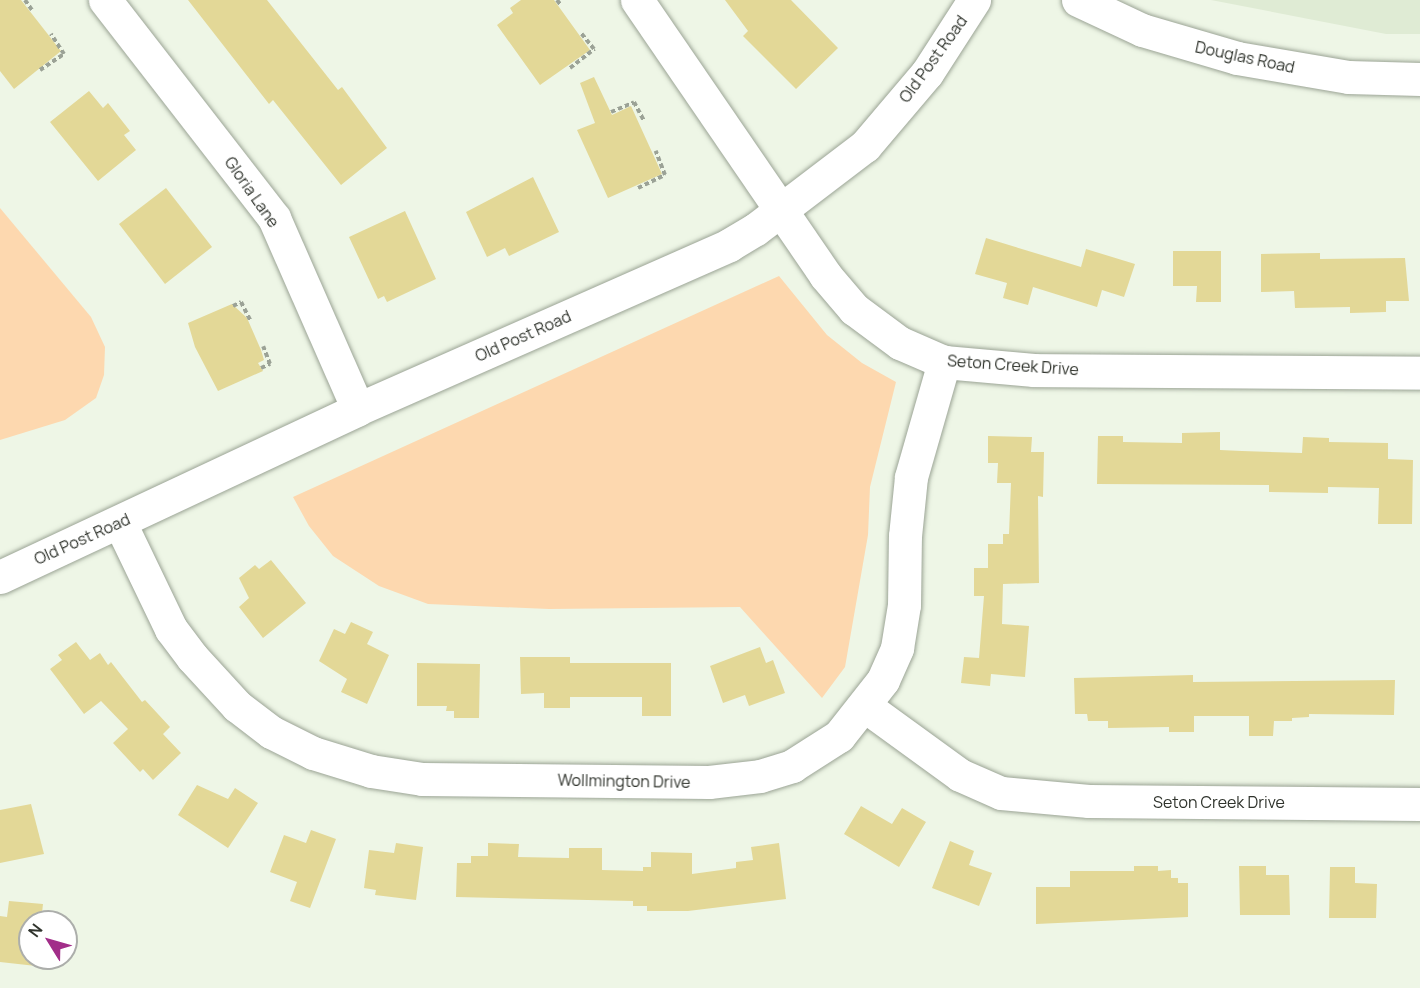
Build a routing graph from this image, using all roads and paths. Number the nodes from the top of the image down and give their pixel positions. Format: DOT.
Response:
graph roads {
  1 [pos="25,0"];
  2 [pos="105,0"];
  3 [pos="637,0"];
  4 [pos="974,0"];
  5 [pos="1078,0"];
  6 [pos="32,9"];
  7 [pos="581,33"];
  8 [pos="51,34"];
  9 [pos="570,68"];
  10 [pos="40,70"];
  11 [pos="1420,79"];
  12 [pos="611,112"];
  13 [pos="644,122"];
  14 [pos="656,151"];
  15 [pos="638,188"];
  16 [pos="783,210"];
  17 [pos="233,306"];
  18 [pos="250,320"];
  19 [pos="263,346"];
  20 [pos="944,362"];
  21 [pos="261,368"];
  22 [pos="1420,373"];
  23 [pos="358,409"];
  24 [pos="120,523"];
  25 [pos="0,577"];
  26 [pos="865,706"];
  27 [pos="1420,804"];
  1 -- 6 [label="path"];
  2 -- 23 [label="street, Gloria Lane"];
  3 -- 16 [label="street, Seton Creek Drive"];
  4 -- 16 [label="street, Old Post Road"];
  5 -- 11 [label="street, Douglas Road"];
  7 -- 9 [label="path"];
  8 -- 10 [label="path"];
  12 -- 13 [label="path"];
  14 -- 15 [label="path"];
  16 -- 20 [label="street, Seton Creek Drive"];
  16 -- 23 [label="street, Old Post Road"];
  17 -- 18 [label="path"];
  19 -- 21 [label="path"];
  20 -- 22 [label="street, Seton Creek Drive"];
  20 -- 26 [label="street, Wollmington Drive"];
  23 -- 24 [label="street, Old Post Road"];
  24 -- 25 [label="street, Old Post Road"];
  24 -- 26 [label="street, Wollmington Drive"];
  26 -- 27 [label="street, Seton Creek Drive"];
}
